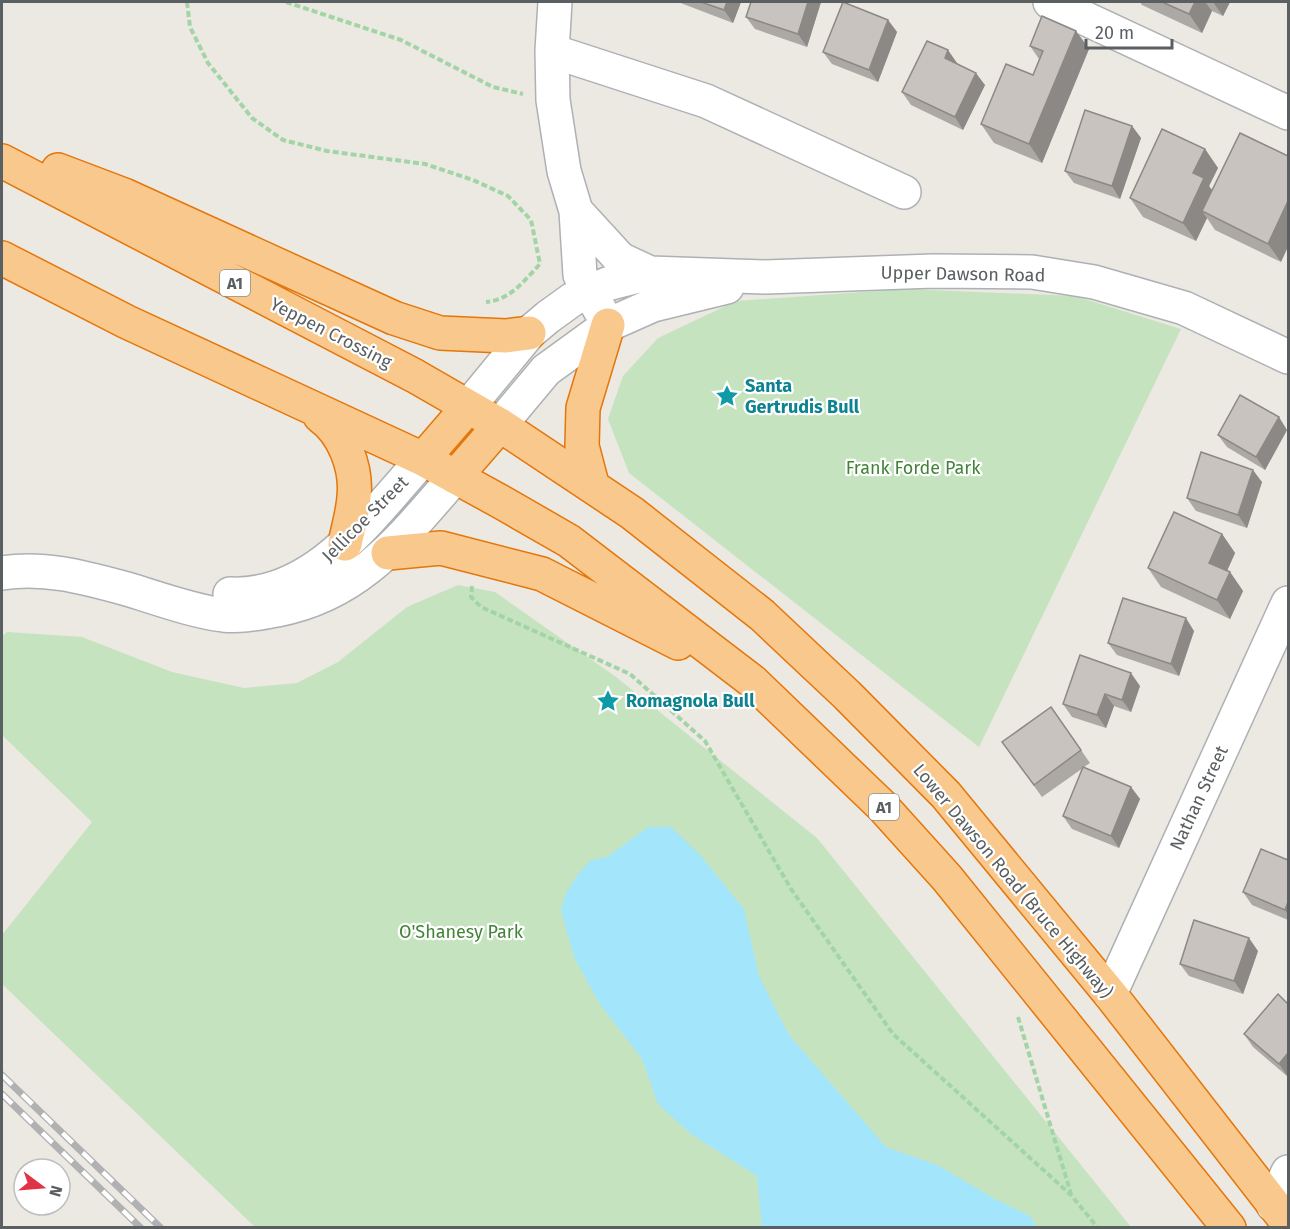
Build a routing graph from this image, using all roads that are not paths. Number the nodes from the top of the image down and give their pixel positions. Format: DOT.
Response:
graph roads {
  1 [pos="555,2"];
  2 [pos="1050,2"];
  3 [pos="552,51"];
  4 [pos="1288,113"];
  5 [pos="2,155"];
  6 [pos="2,161"];
  7 [pos="904,192"];
  8 [pos="576,211"];
  9 [pos="2,258"];
  10 [pos="650,273"];
  11 [pos="766,277"];
  12 [pos="589,292"];
  13 [pos="608,325"];
  14 [pos="529,333"];
  15 [pos="1288,357"];
  16 [pos="308,407"];
  17 [pos="468,407"];
  18 [pos="500,425"];
  19 [pos="423,459"];
  20 [pos="455,477"];
  21 [pos="592,484"];
  22 [pos="345,544"];
  23 [pos="388,553"];
  24 [pos="2,573"];
  25 [pos="126,589"];
  26 [pos="1288,603"];
  27 [pos="752,681"];
  28 [pos="1110,994"];
  29 [pos="1288,1172"];
  30 [pos="1281,1214"];
  31 [pos="1229,1227"];
  1 -- 3 [label="street"];
  2 -- 4 [label="street"];
  3 -- 7 [label="street"];
  3 -- 8 [label="street"];
  5 -- 14 [label="highway"];
  6 -- 17 [label="highway, Yeppen Crossing / A1"];
  8 -- 10 [label="street"];
  8 -- 12 [label="street"];
  9 -- 16 [label="highway, A1"];
  10 -- 11 [label="street, Upper Dawson Road"];
  10 -- 12 [label="street, Upper Dawson Road"];
  11 -- 13 [label="street, Upper Dawson Road"];
  11 -- 15 [label="street, Upper Dawson Road"];
  12 -- 13 [label="street"];
  12 -- 14 [label="street, Upper Dawson Road"];
  13 -- 18 [label="street, Upper Dawson Road"];
  13 -- 21 [label="highway"];
  14 -- 17 [label="street, Upper Dawson Road"];
  16 -- 19 [label="highway, A1"];
  16 -- 22 [label="highway"];
  17 -- 18 [label="highway, Lower Dawson Road (Bruce Highway) / A1"];
  17 -- 19 [label="highway"];
  18 -- 20 [label="highway"];
  18 -- 21 [label="highway, Lower Dawson Road (Bruce Highway) / A1"];
  19 -- 20 [label="highway, A1"];
  19 -- 22 [label="street, Jellicoe Street"];
  20 -- 23 [label="street, Jellicoe Street"];
  20 -- 27 [label="highway, A1"];
  21 -- 28 [label="highway, Lower Dawson Road (Bruce Highway) / A1"];
  22 -- 25 [label="street, Jellicoe Street"];
  23 -- 25 [label="street, Jellicoe Street"];
  23 -- 27 [label="highway"];
  24 -- 25 [label="street, Jellicoe Street"];
  26 -- 28 [label="street, Nathan Street"];
  27 -- 31 [label="highway, A1"];
  28 -- 30 [label="highway, Lower Dawson Road (Bruce Highway) / A1"];
  29 -- 30 [label="street"];
}
